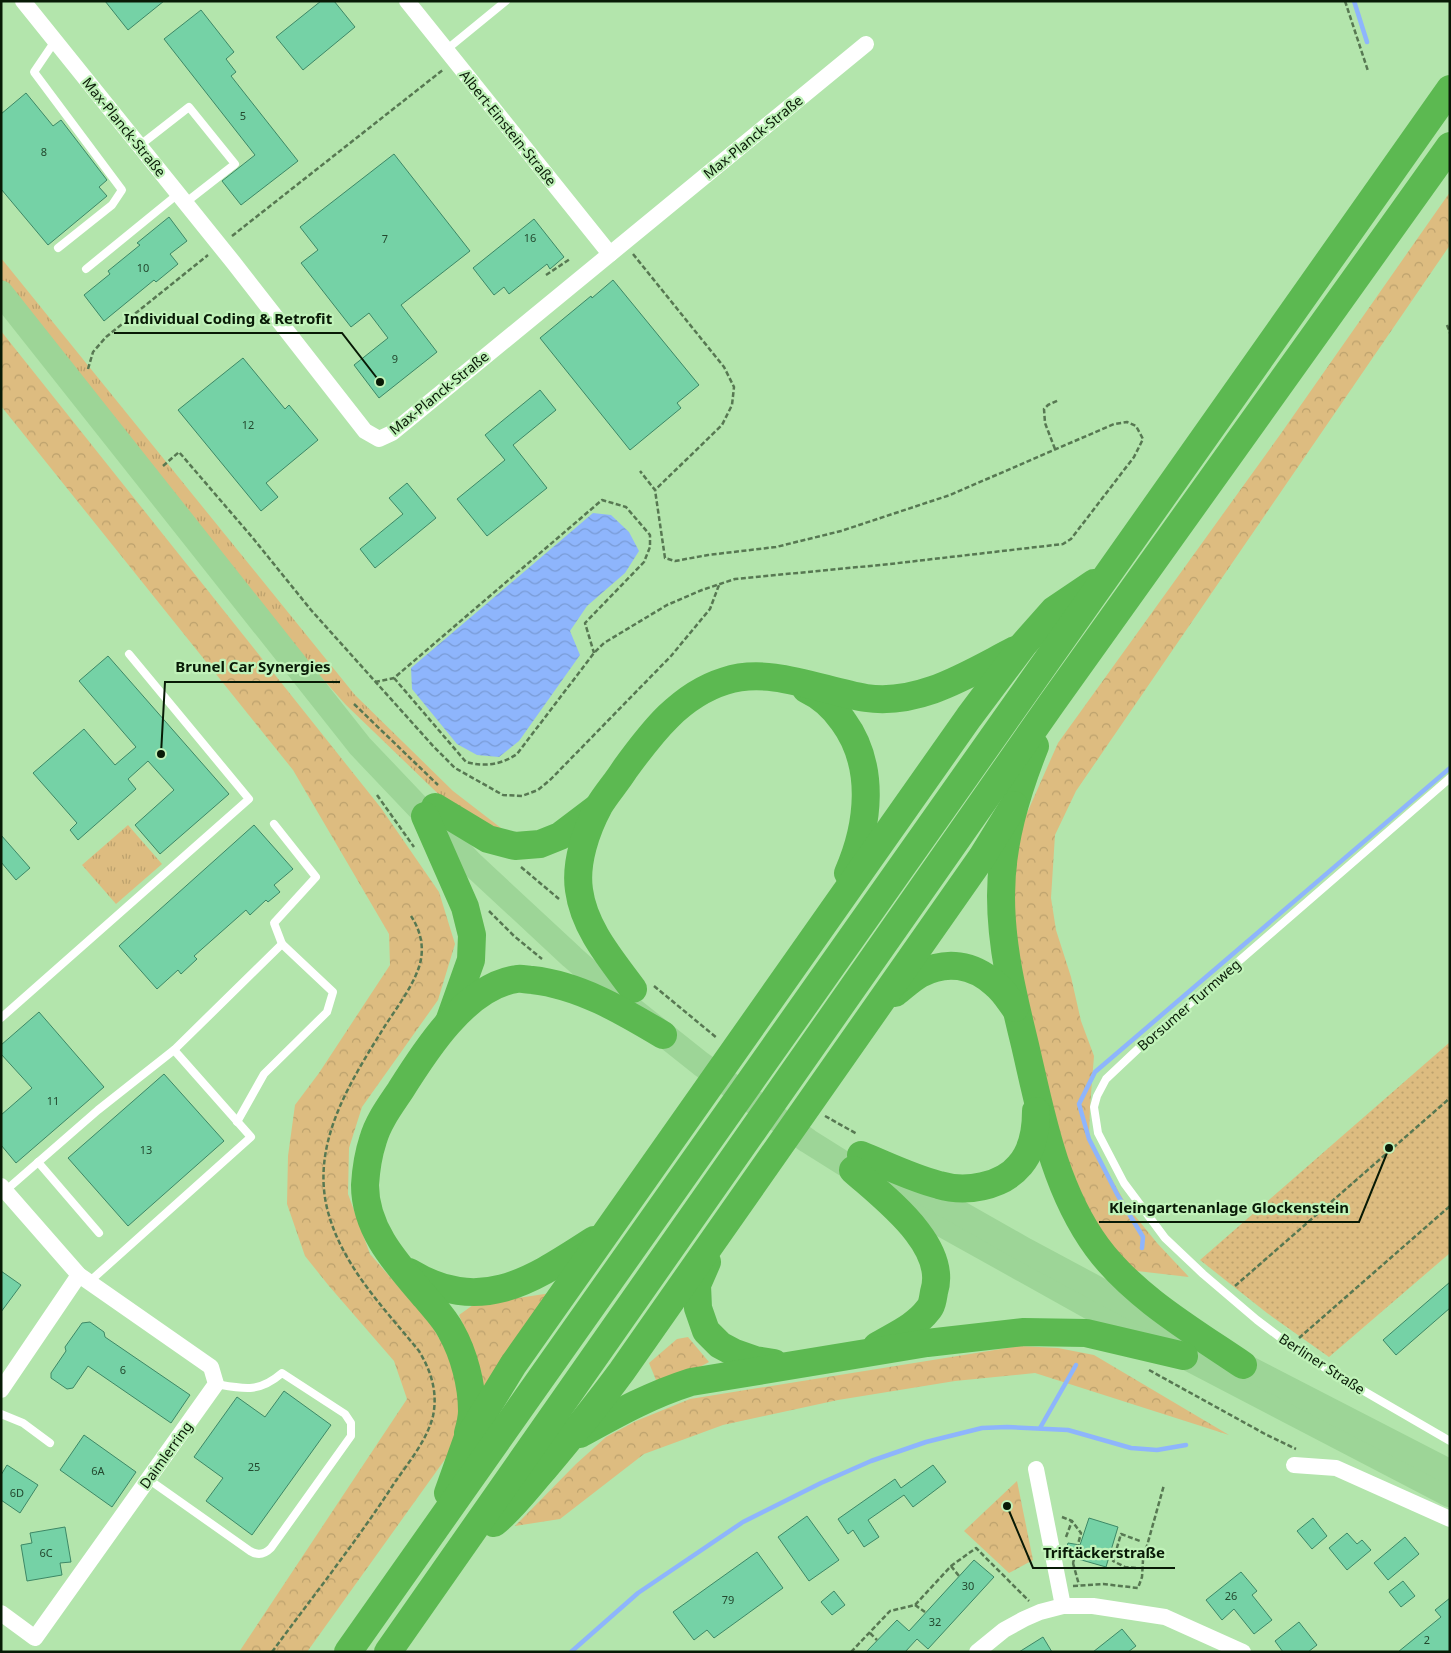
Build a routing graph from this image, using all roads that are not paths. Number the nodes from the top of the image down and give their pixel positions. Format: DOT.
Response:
graph roads {
  1 [pos="23,1"];
  2 [pos="407,1"];
  3 [pos="506,1"];
  4 [pos="55,41"];
  5 [pos="866,44"];
  6 [pos="450,55"];
  7 [pos="1450,89"];
  8 [pos="139,146"];
  9 [pos="1450,146"];
  10 [pos="182,199"];
  11 [pos="58,248"];
  12 [pos="610,254"];
  13 [pos="86,269"];
  14 [pos="1,293"];
  15 [pos="1108,574"];
  16 [pos="1023,645"];
  17 [pos="129,654"];
  18 [pos="788,681"];
  19 [pos="1052,703"];
  20 [pos="1450,778"];
  21 [pos="435,805"];
  22 [pos="1014,805"];
  23 [pos="599,807"];
  24 [pos="274,824"];
  25 [pos="830,913"];
  26 [pos="282,944"];
  27 [pos="643,987"];
  28 [pos="879,1005"];
  29 [pos="1017,1011"];
  30 [pos="1,1018"];
  31 [pos="448,1023"];
  32 [pos="664,1035"];
  33 [pos="174,1050"];
  34 [pos="710,1051"];
  35 [pos="1036,1092"];
  36 [pos="237,1122"];
  37 [pos="38,1162"];
  38 [pos="857,1163"];
  39 [pos="3,1188"];
  40 [pos="722,1228"];
  41 [pos="606,1232"];
  42 [pos="98,1233"];
  43 [pos="397,1264"];
  44 [pos="1203,1274"];
  45 [pos="84,1278"];
  46 [pos="864,1353"];
  47 [pos="1184,1356"];
  48 [pos="790,1365"];
  49 [pos="1243,1366"];
  50 [pos="216,1384"];
  51 [pos="2,1386"];
  52 [pos="1,1414"];
  53 [pos="467,1440"];
  54 [pos="568,1440"];
  55 [pos="1450,1441"];
  56 [pos="50,1443"];
  57 [pos="1294,1465"];
  58 [pos="1036,1469"];
  59 [pos="1441,1472"];
  60 [pos="148,1480"];
  61 [pos="1450,1495"];
  62 [pos="1450,1512"];
  63 [pos="1450,1519"];
  64 [pos="436,1526"];
  65 [pos="459,1550"];
  66 [pos="1063,1606"];
  67 [pos="1,1613"];
  68 [pos="348,1652"];
  69 [pos="388,1652"];
  70 [pos="977,1652"];
  71 [pos="1244,1652"];
  1 -- 4 [label="street, Max-Planck-Straße"];
  2 -- 6 [label="street, Albert-Einstein-Straße"];
  3 -- 6 [label="lane"];
  4 -- 8 [label="street, Max-Planck-Straße"];
  4 -- 11 [label="lane"];
  5 -- 12 [label="street, Max-Planck-Straße"];
  6 -- 12 [label="street, Albert-Einstein-Straße"];
  7 -- 15 [label="highway"];
  8 -- 10 [label="street, Max-Planck-Straße"];
  8 -- 10 [label="lane"];
  9 -- 19 [label="highway"];
  10 -- 12 [label="street, Max-Planck-Straße"];
  10 -- 13 [label="lane"];
  14 -- 21 [label="main road"];
  15 -- 16 [label="highway"];
  15 -- 64 [label="highway"];
  16 -- 18 [label="highway"];
  16 -- 25 [label="highway"];
  17 -- 30 [label="lane"];
  18 -- 23 [label="highway"];
  18 -- 25 [label="highway"];
  19 -- 22 [label="highway"];
  19 -- 65 [label="highway"];
  20 -- 44 [label="lane, Borsumer Turmweg"];
  21 -- 23 [label="highway"];
  21 -- 27 [label="main road"];
  21 -- 31 [label="highway"];
  21 -- 32 [label="main road"];
  22 -- 28 [label="highway"];
  22 -- 29 [label="highway"];
  23 -- 27 [label="highway"];
  24 -- 26 [label="lane"];
  25 -- 41 [label="highway"];
  26 -- 33 [label="lane"];
  26 -- 36 [label="lane"];
  27 -- 34 [label="main road"];
  28 -- 29 [label="highway"];
  28 -- 40 [label="highway"];
  29 -- 35 [label="highway"];
  31 -- 32 [label="highway"];
  31 -- 43 [label="highway"];
  32 -- 34 [label="main road"];
  33 -- 36 [label="lane"];
  33 -- 37 [label="lane"];
  34 -- 38 [label="main road"];
  35 -- 38 [label="highway"];
  35 -- 49 [label="highway"];
  36 -- 45 [label="lane"];
  37 -- 39 [label="lane"];
  37 -- 42 [label="lane"];
  38 -- 46 [label="highway"];
  38 -- 47 [label="main road"];
  38 -- 49 [label="main road"];
  39 -- 45 [label="street"];
  40 -- 48 [label="highway"];
  40 -- 54 [label="highway"];
  41 -- 43 [label="highway"];
  41 -- 53 [label="highway"];
  43 -- 53 [label="highway"];
  44 -- 55 [label="lane, Berliner Straße"];
  45 -- 50 [label="street"];
  45 -- 51 [label="street"];
  46 -- 47 [label="highway"];
  46 -- 48 [label="highway"];
  47 -- 59 [label="main road"];
  48 -- 54 [label="highway"];
  49 -- 59 [label="main road"];
  50 -- 60 [label="street, Daimlerring"];
  50 -- 60 [label="lane"];
  52 -- 56 [label="lane"];
  53 -- 64 [label="highway"];
  54 -- 65 [label="highway"];
  57 -- 63 [label="street"];
  58 -- 66 [label="street"];
  59 -- 61 [label="main road"];
  59 -- 62 [label="main road"];
  60 -- 67 [label="street, Daimlerring"];
  64 -- 68 [label="highway"];
  65 -- 69 [label="highway"];
  66 -- 70 [label="street"];
  66 -- 71 [label="street"];
}
